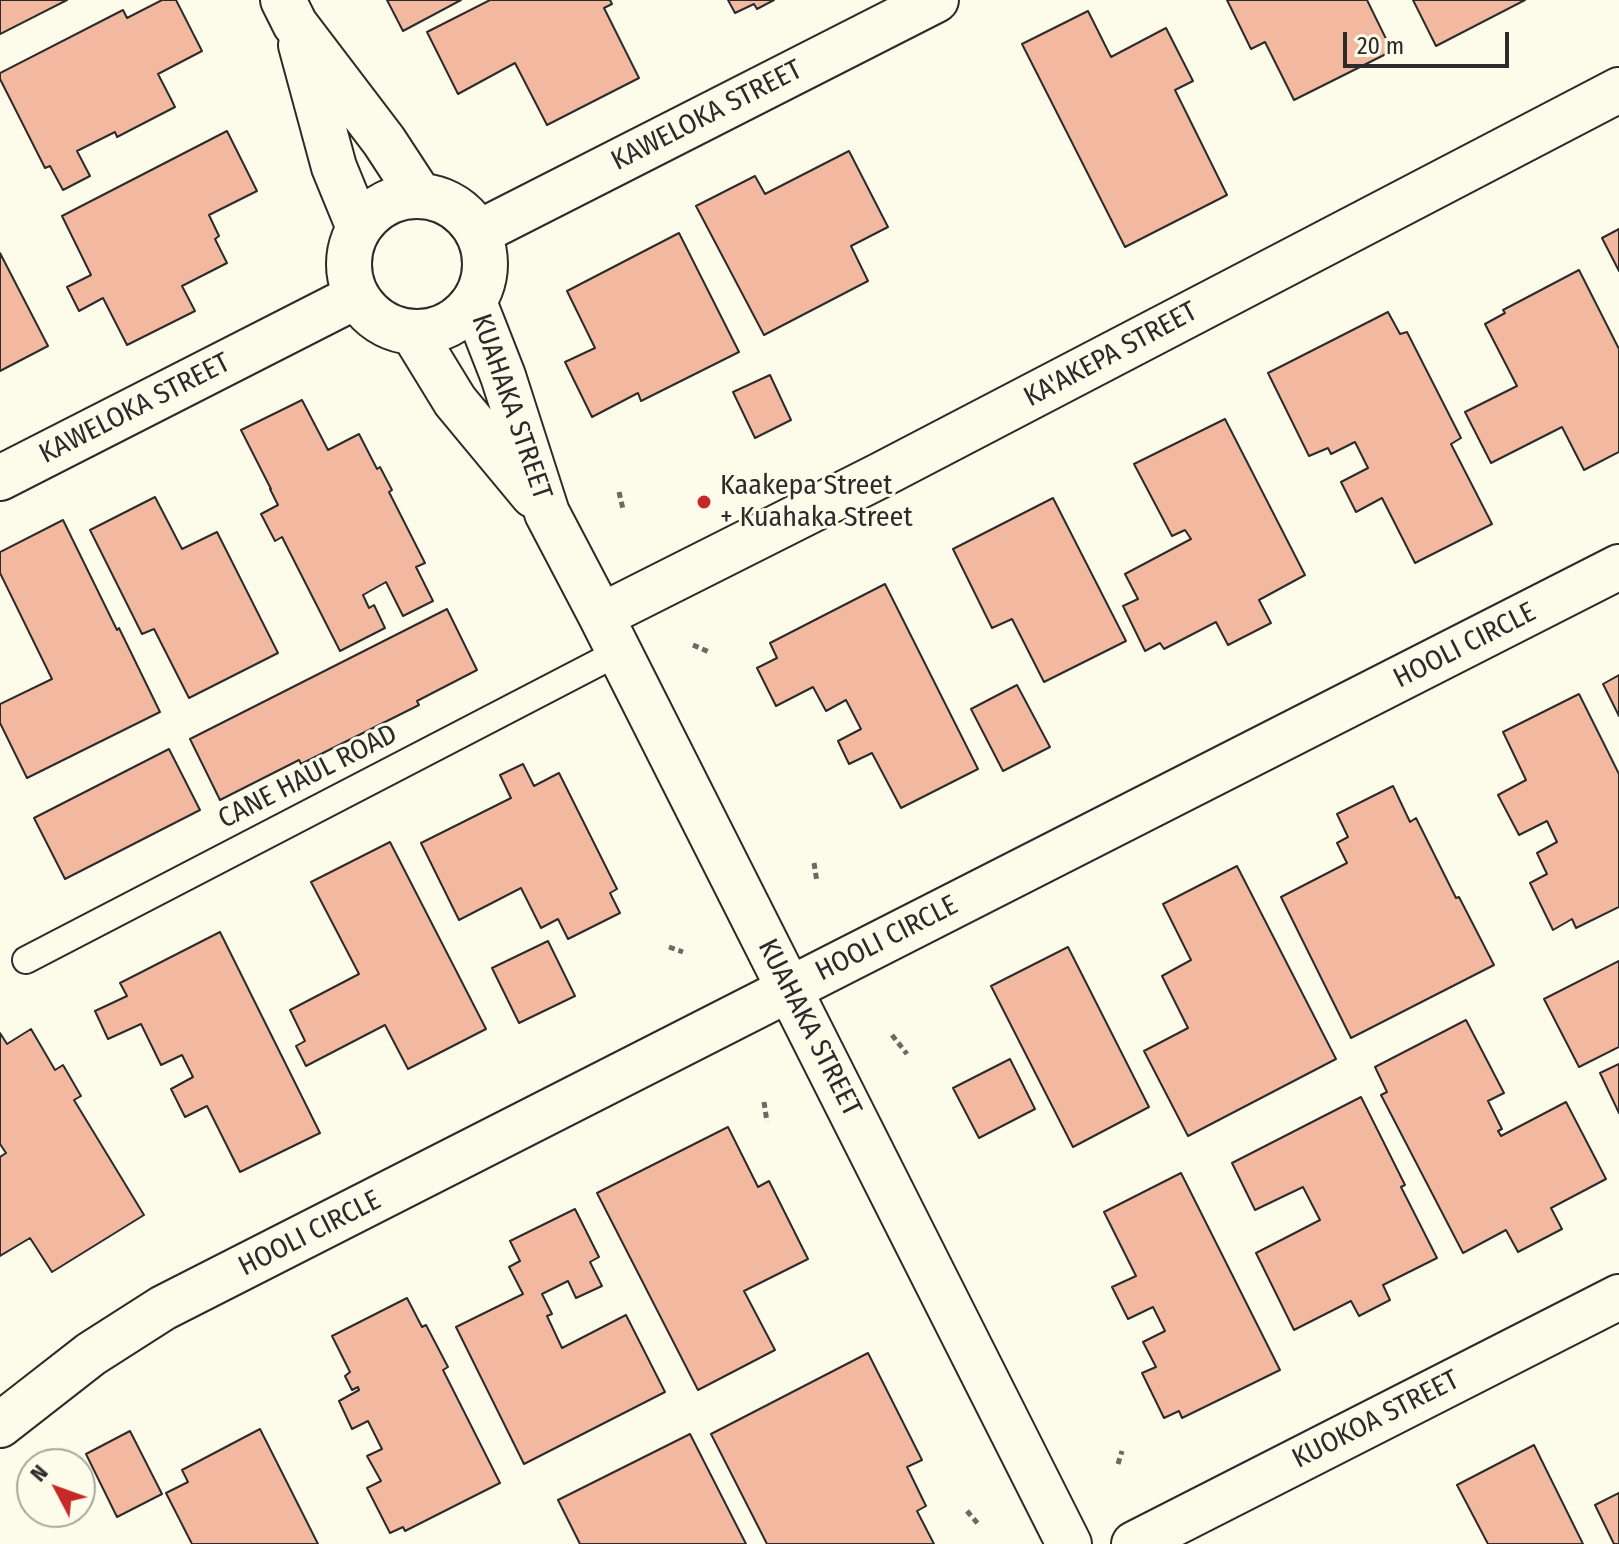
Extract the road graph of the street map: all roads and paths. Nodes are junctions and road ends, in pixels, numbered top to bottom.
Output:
1 (936, 0) edge
2 (289, 12) edge
3 (1619, 90) edge
4 (420, 196) junction
5 (359, 228) junction
6 (478, 233) junction
7 (355, 297) junction
8 (474, 302) junction
9 (414, 334) junction
10 (0, 478) edge
11 (619, 492) dead end
12 (623, 509) dead end
13 (547, 513) junction
14 (1619, 567) edge
15 (610, 634) junction
16 (693, 645) dead end
17 (709, 652) dead end
18 (814, 863) dead end
19 (817, 882) dead end
20 (669, 947) dead end
21 (683, 952) dead end
22 (26, 960) dead end
23 (789, 989) junction
24 (892, 1035) dead end
25 (907, 1054) dead end
26 (764, 1102) dead end
27 (767, 1122) dead end
28 (1619, 1297) edge
29 (0, 1425) edge
30 (1122, 1451) dead end
31 (1118, 1464) dead end
32 (967, 1511) dead end
33 (979, 1525) dead end
34 (1069, 1544) edge
35 (1134, 1544) edge

1 - 6 street, KAWELOKA STREET
2 - 4 street
2 - 5 street
3 - 15 street, KA'AKEPA STREET
4 - 5 street
4 - 6 street
5 - 7 street
6 - 8 street
7 - 9 street
7 - 10 street, KAWELOKA STREET
8 - 9 street
8 - 13 street, KUAHAKA STREET
9 - 13 street, KUAHAKA STREET
11 - 12 path
13 - 15 street, KUAHAKA STREET
14 - 23 street, HOOLI CIRCLE
15 - 22 lane, CANE HAUL ROAD
15 - 23 street, KUAHAKA STREET
16 - 17 path
18 - 19 path
20 - 21 path
23 - 29 street, HOOLI CIRCLE
23 - 34 street, KUAHAKA STREET
24 - 25 path
26 - 27 path
28 - 35 street, KUOKOA STREET
30 - 31 path
32 - 33 path

